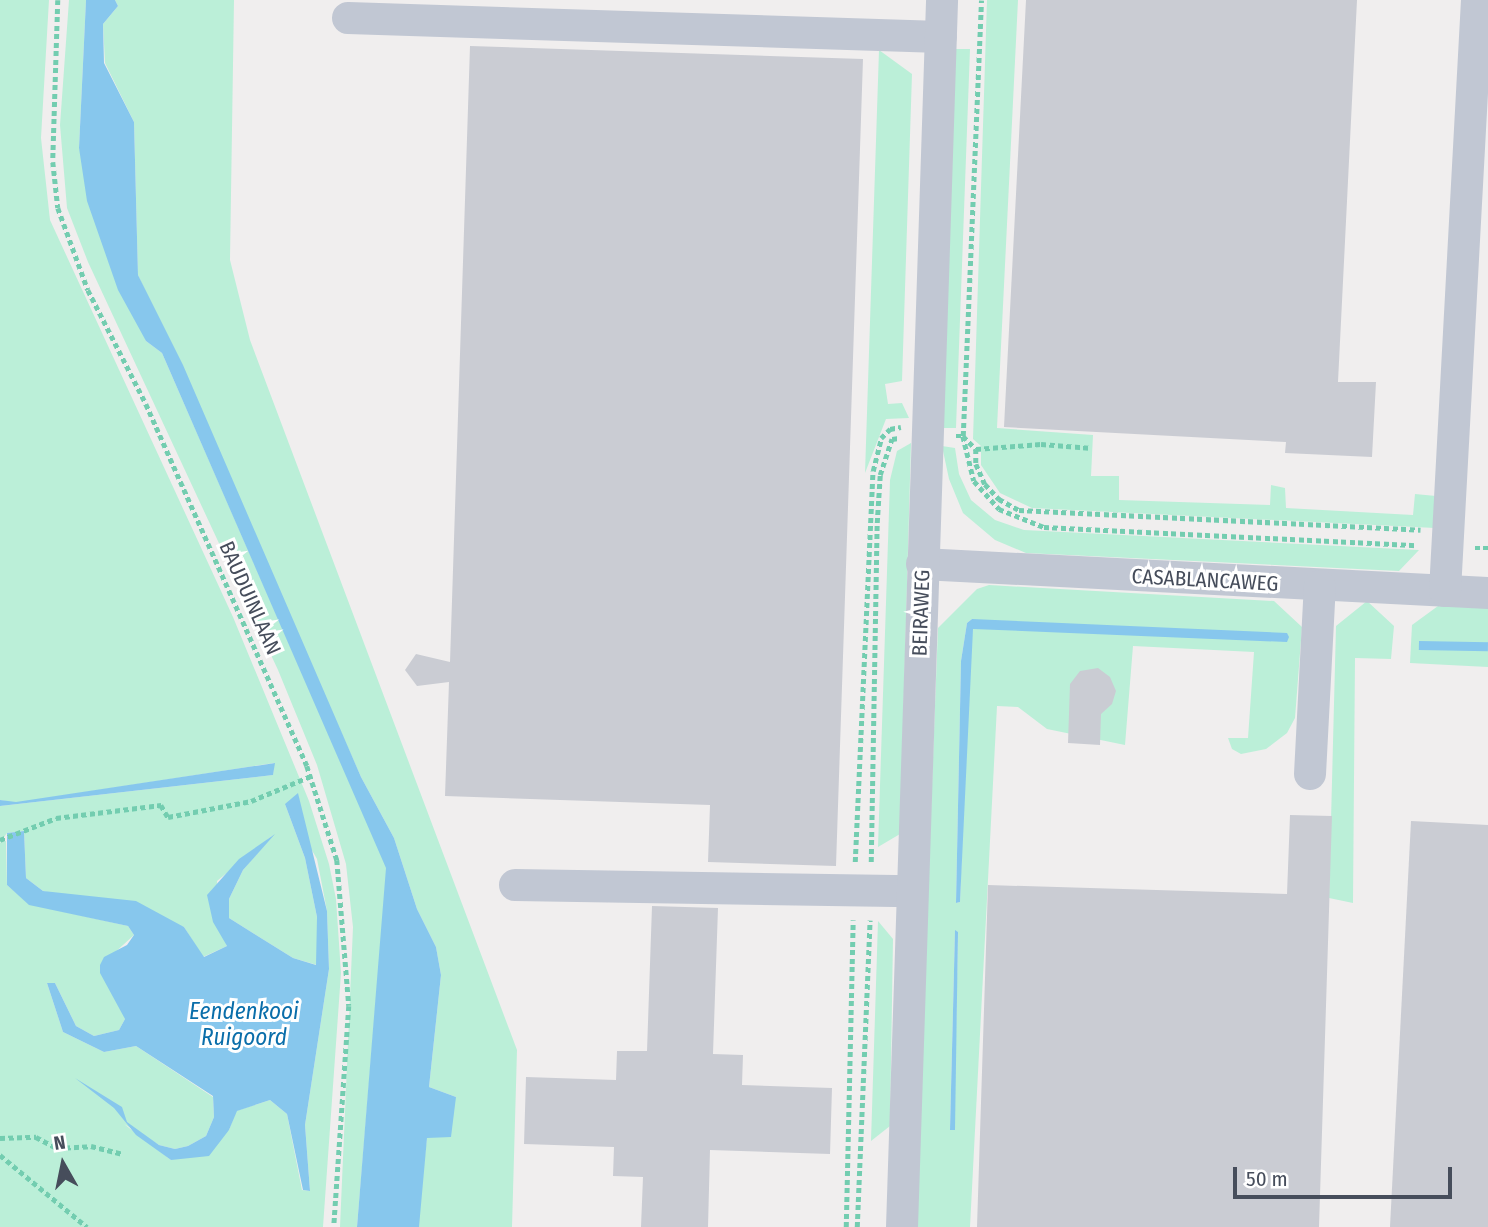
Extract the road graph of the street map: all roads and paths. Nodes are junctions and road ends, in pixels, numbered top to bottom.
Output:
1 (58, 0) edge
2 (942, 0) edge
3 (981, 0) edge
4 (1477, 0) edge
5 (348, 18) dead end
6 (941, 37) junction
7 (928, 436) junction
8 (963, 436) junction
9 (1092, 448) dead end
10 (873, 471) dead end
11 (1448, 539) junction
12 (1488, 548) edge
13 (922, 564) junction
14 (1320, 586) junction
15 (1445, 591) junction
16 (1488, 593) edge
17 (1310, 774) dead end
18 (311, 776) junction
19 (0, 840) edge
20 (515, 884) dead end
21 (862, 890) junction
22 (912, 891) junction
23 (0, 1138) edge
24 (122, 1154) dead end
25 (0, 1156) edge
26 (87, 1227) edge
27 (334, 1227) edge
28 (846, 1227) edge
29 (857, 1227) edge
30 (902, 1227) edge

1 - 18 path, BAUDUINLAAN
2 - 6 street, BEIRAWEG
3 - 8 path
4 - 11 street
5 - 6 street
6 - 7 street, BEIRAWEG
7 - 8 path
7 - 13 street, BEIRAWEG
7 - 21 path
8 - 11 path
9 - 11 path
10 - 21 path
11 - 12 path
11 - 15 street
13 - 14 street, CASABLANCAWEG
13 - 22 street, BEIRAWEG
14 - 15 street, CASABLANCAWEG
14 - 17 street
15 - 16 street, CASABLANCAWEG
18 - 19 path
18 - 27 path, BAUDUINLAAN
20 - 21 street
21 - 22 street
21 - 28 path
21 - 29 path
22 - 30 street, BEIRAWEG
23 - 24 path
25 - 26 path

